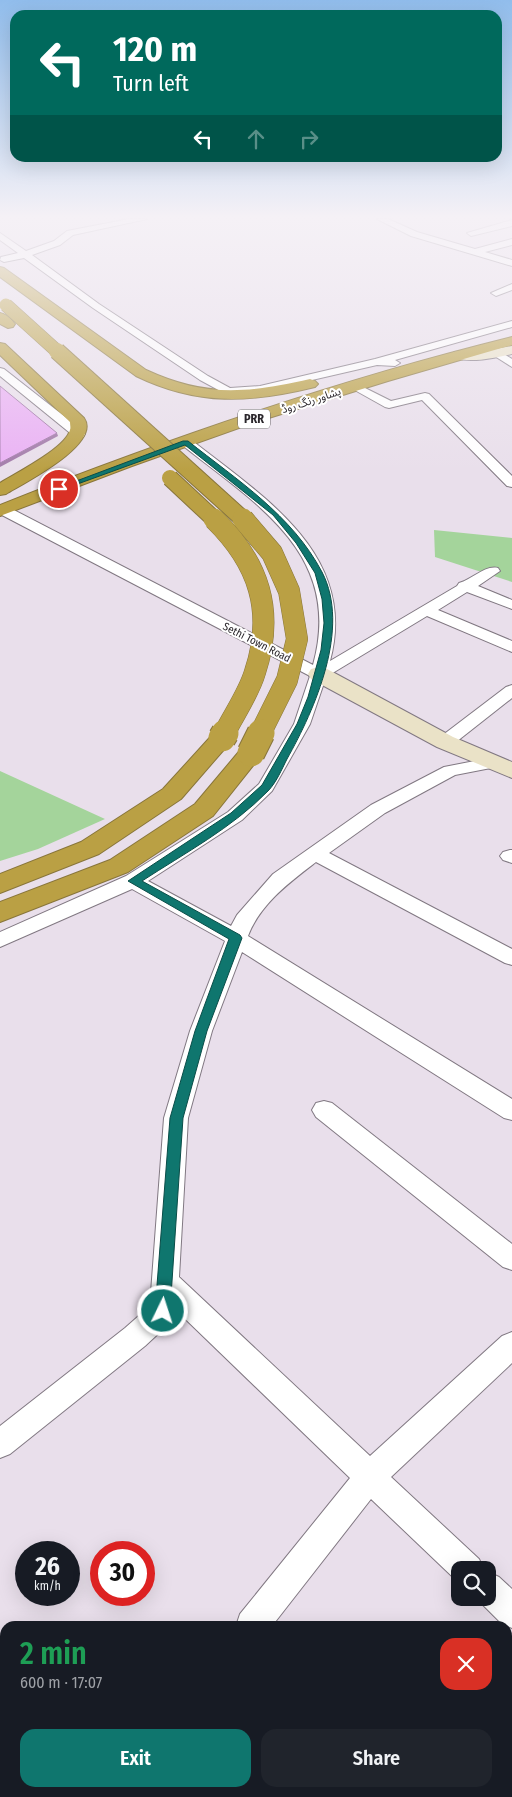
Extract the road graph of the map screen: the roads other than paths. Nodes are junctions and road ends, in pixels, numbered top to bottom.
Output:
1 (51, 303) edge
2 (91, 303) edge
3 (4, 312) edge
4 (512, 324) edge
5 (512, 331) edge
6 (512, 341) edge
7 (0, 346) edge
8 (512, 350) edge
9 (497, 353) junction
10 (458, 355) junction
11 (512, 364) edge
12 (0, 371) edge
13 (366, 374) junction
14 (79, 434) junction
15 (186, 442) junction
16 (512, 482) edge
17 (0, 490) edge
18 (1, 505) edge
19 (493, 571) dead end
20 (465, 587) junction
21 (512, 605) edge
22 (428, 611) junction
23 (512, 647) edge
24 (319, 674) junction
25 (512, 690) edge
26 (445, 742) junction
27 (490, 763) junction
28 (512, 771) edge
29 (316, 854) junction
30 (134, 881) junction
31 (0, 884) edge
32 (0, 913) edge
33 (236, 938) junction
34 (0, 940) edge
35 (512, 958) edge
36 (324, 1110) dead end
37 (512, 1111) edge
38 (512, 1259) edge
39 (165, 1282) junction
40 (512, 1345) edge
41 (0, 1444) edge
42 (370, 1476) junction
43 (459, 1561) edge
44 (496, 1596) edge
45 (512, 1613) edge
46 (256, 1621) edge

1 - 13 highway
2 - 13 street
3 - 31 highway, bridge
3 - 32 highway, bridge
4 - 13 street
5 - 13 highway, پشاور رنگ روڈ / PRR
6 - 10 highway, پشاور رنگ روڈ / PRR
7 - 14 highway
8 - 9 street
9 - 10 street
9 - 11 street
10 - 13 highway, پشاور رنگ روڈ / PRR
12 - 14 street
13 - 15 highway, پشاور رنگ روڈ / PRR
13 - 16 street
13 - 18 highway, پشاور رنگ روڈ / PRR
14 - 17 highway
15 - 18 highway, پشاور رنگ روڈ / PRR
15 - 24 street
18 - 24 street, Sethi Town Road
19 - 20 street
20 - 21 street
20 - 22 street
22 - 23 street
22 - 24 street
24 - 26 street, Sethi Town Road
24 - 30 street
25 - 26 street
26 - 27 street, Sethi Town Road
27 - 28 street, Sethi Town Road
27 - 29 street
29 - 33 street
29 - 35 street
30 - 33 street
30 - 34 street
33 - 37 street
33 - 39 street
36 - 38 street
39 - 41 street
39 - 42 street
40 - 42 street
42 - 43 street
42 - 46 street
44 - 45 street

